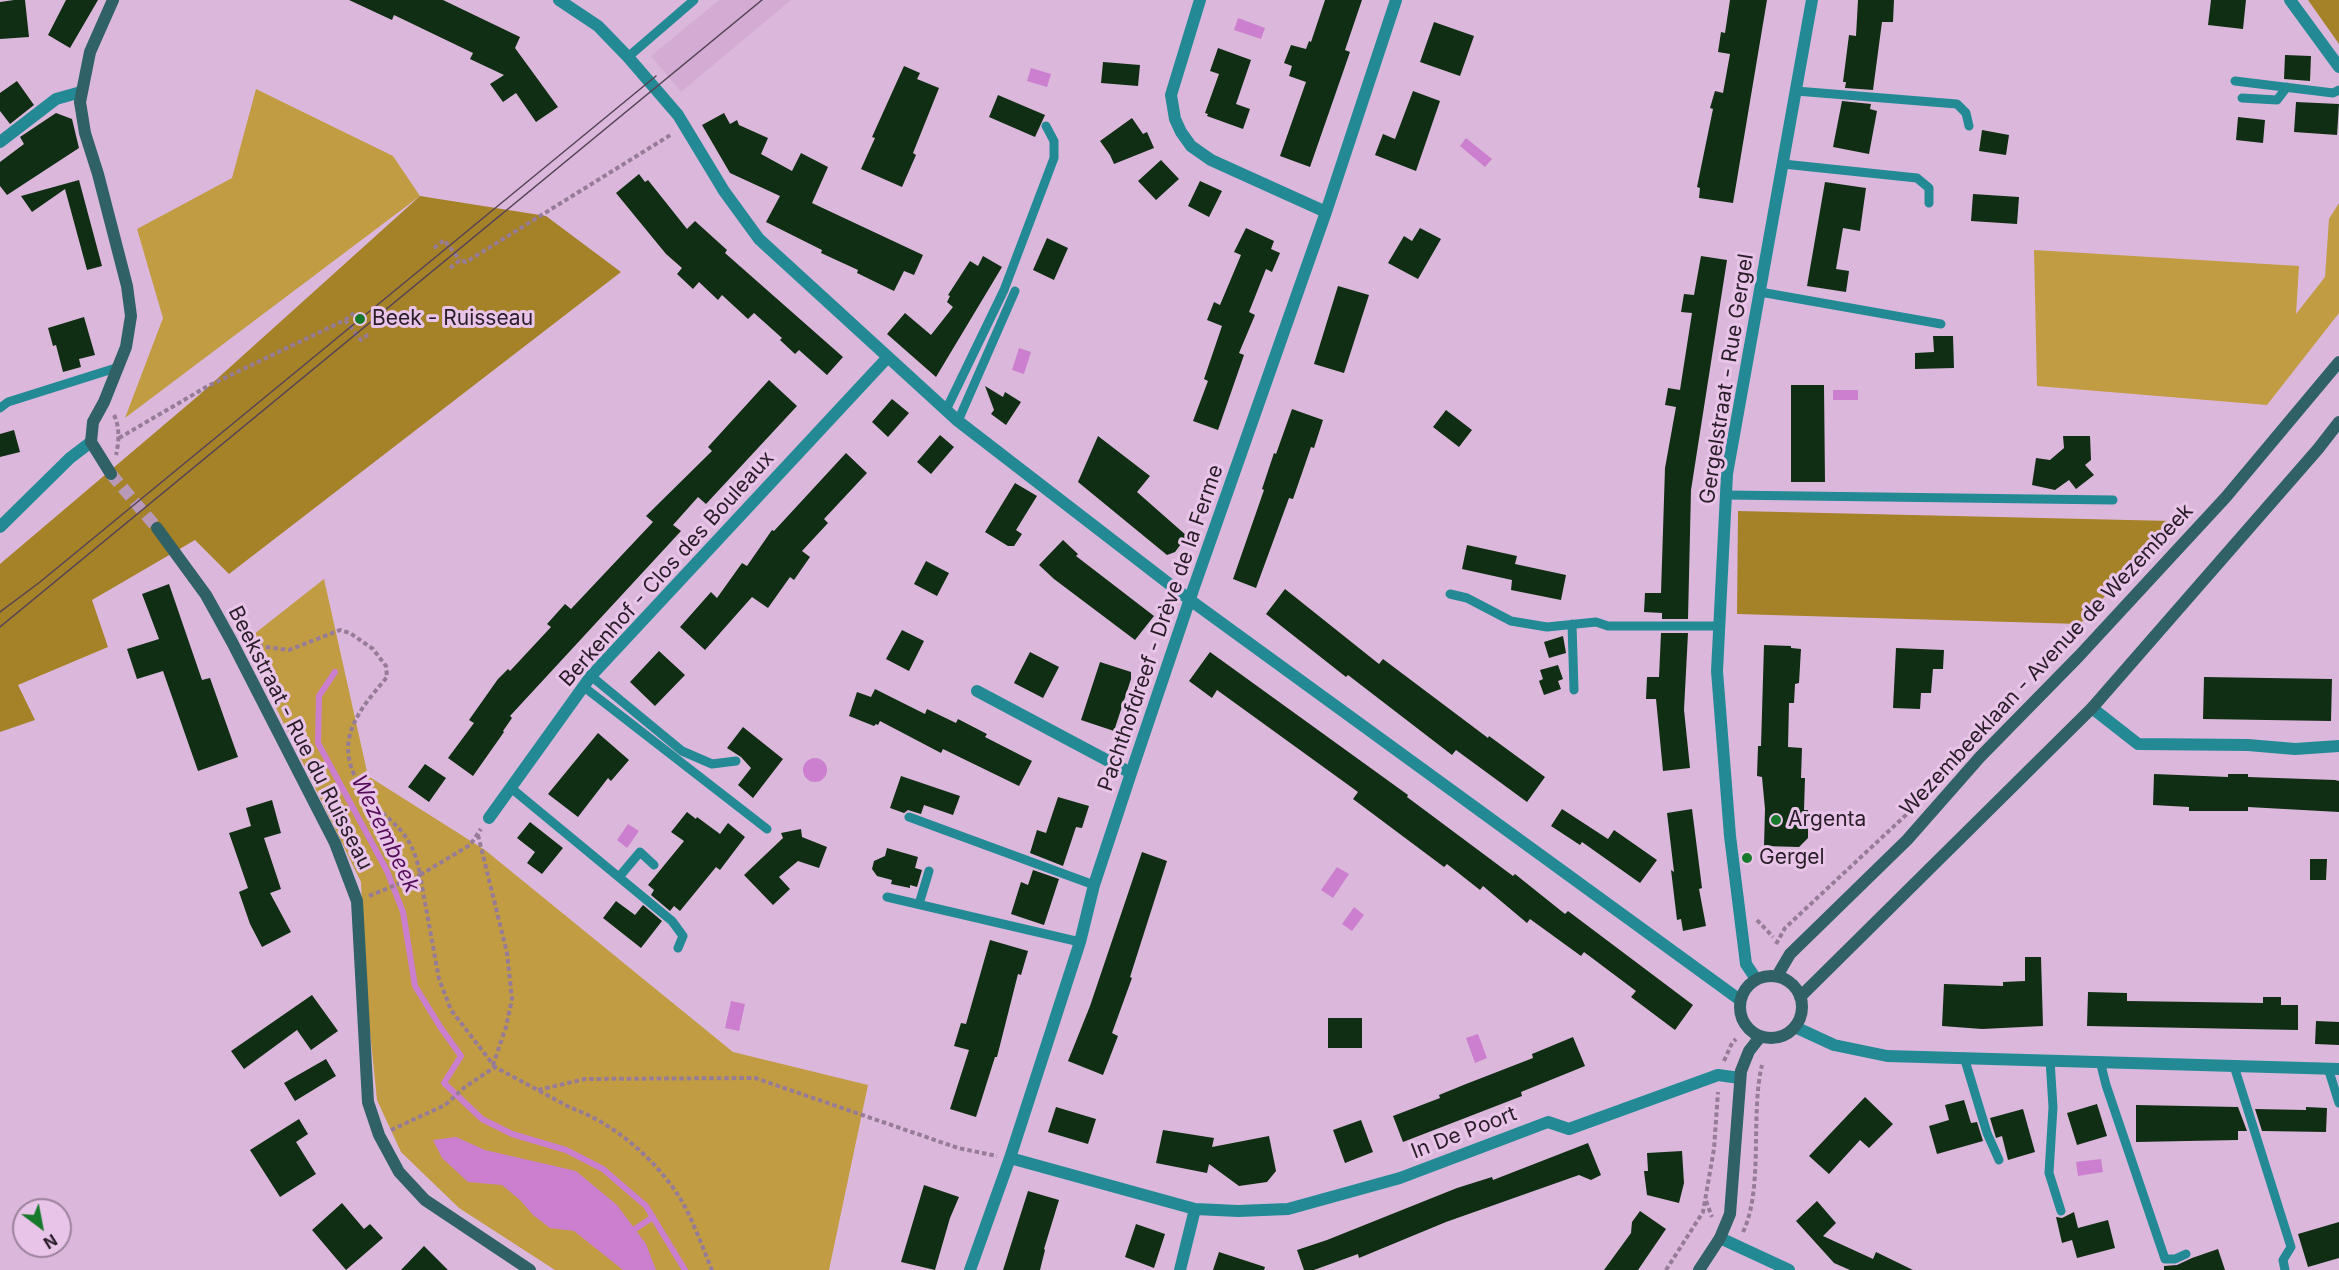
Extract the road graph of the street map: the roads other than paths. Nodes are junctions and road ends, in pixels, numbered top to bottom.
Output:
1 (113, 0) edge
2 (559, 0) edge
3 (694, 0) edge
4 (1200, 0) edge
5 (1396, 0) edge
6 (1812, 0) edge
7 (2290, 0) edge
8 (628, 57) junction
9 (2339, 67) edge
10 (2235, 81) dead end
11 (2287, 87) junction
12 (2339, 90) edge
13 (1796, 91) junction
14 (81, 92) junction
15 (2242, 98) dead end
16 (1046, 126) dead end
17 (1969, 126) dead end
18 (0, 142) edge
19 (1783, 164) junction
20 (1929, 204) dead end
21 (1326, 212) junction
22 (1016, 291) dead end
23 (1760, 292) junction
24 (1941, 324) dead end
25 (888, 357) junction
26 (2339, 362) edge
27 (119, 367) junction
28 (0, 408) edge
29 (946, 410) junction
30 (958, 421) junction
31 (2339, 422) edge
32 (91, 442) junction
33 (110, 471) tunnel mouth
34 (1726, 495) junction
35 (2113, 500) dead end
36 (0, 527) edge
37 (157, 528) tunnel mouth
38 (1450, 594) dead end
39 (1190, 600) junction
40 (1572, 624) junction
41 (1719, 626) junction
42 (587, 681) junction
43 (1574, 690) dead end
44 (977, 691) dead end
45 (2092, 708) junction
46 (2339, 746) edge
47 (736, 761) dead end
48 (1131, 773) junction
49 (512, 788) junction
50 (909, 817) dead end
51 (489, 818) road end
52 (767, 829) dead end
53 (654, 865) dead end
54 (929, 871) dead end
55 (620, 877) junction
56 (1094, 885) junction
57 (887, 897) dead end
58 (919, 904) junction
59 (1080, 942) junction
60 (678, 948) dead end
61 (1777, 976) junction
62 (1756, 979) junction
63 (1800, 997) junction
64 (1740, 1000) junction
65 (1795, 1027) junction
66 (1760, 1037) junction
67 (1964, 1058) junction
68 (2050, 1060) junction
69 (2100, 1061) junction
70 (2234, 1066) junction
71 (2333, 1069) edge
72 (1740, 1078) junction
73 (2339, 1103) edge
74 (1010, 1158) junction
75 (1999, 1160) dead end
76 (1195, 1209) junction
77 (2061, 1211) dead end
78 (1720, 1238) junction
79 (2186, 1254) dead end
80 (530, 1270) edge
81 (970, 1270) edge
82 (1180, 1270) edge
83 (1700, 1270) edge
84 (1789, 1270) edge
85 (2285, 1270) edge

1 - 14 main road
2 - 8 street
3 - 8 lane
4 - 21 street
5 - 21 street, Pachthofdreef - Drève de la Ferme
6 - 13 street, Gergelstraat - Rue Gergel
7 - 9 street
8 - 25 street
10 - 11 lane
11 - 12 lane
11 - 15 lane
13 - 17 lane
13 - 19 street, Gergelstraat - Rue Gergel
14 - 18 street
14 - 27 main road
16 - 29 lane
19 - 20 lane
19 - 23 street, Gergelstraat - Rue Gergel
21 - 39 street, Pachthofdreef - Drève de la Ferme
22 - 30 lane
23 - 24 lane
23 - 34 street, Gergelstraat - Rue Gergel
25 - 29 street
25 - 42 street, Berkenhof - Clos des Bouleaux
26 - 61 main road, Wezembeeklaan - Avenue de Wezembeek
27 - 28 lane
27 - 32 main road
29 - 30 street
30 - 39 street
31 - 45 main road
32 - 33 main road
32 - 36 street
34 - 35 lane
34 - 41 street, Gergelstraat - Rue Gergel
37 - 80 main road, Beekstraat - Rue du Ruisseau
38 - 40 lane
39 - 48 street, Pachthofdreef - Drève de la Ferme
39 - 64 street
40 - 41 lane
40 - 43 lane
41 - 62 street, Gergelstraat - Rue Gergel
42 - 47 lane
42 - 49 street, Berkenhof - Clos des Bouleaux
42 - 52 lane
44 - 48 street
45 - 46 street
45 - 63 main road
48 - 56 street, Pachthofdreef - Drève de la Ferme
49 - 51 street, Berkenhof - Clos des Bouleaux
49 - 55 lane
50 - 56 lane
53 - 55 lane
54 - 58 lane
55 - 60 lane
56 - 59 street, Pachthofdreef - Drève de la Ferme
57 - 58 lane
58 - 59 lane
59 - 74 street, Pachthofdreef - Drève de la Ferme
61 - 62 main road
61 - 63 main road
62 - 64 main road
63 - 65 main road
64 - 66 main road
65 - 66 main road
65 - 67 street
66 - 72 main road
67 - 68 street
67 - 75 lane
68 - 69 street
68 - 77 lane
69 - 70 street
69 - 79 lane
70 - 71 street
70 - 85 lane
71 - 73 lane
72 - 76 street, In De Poort
72 - 78 main road
74 - 76 street, In De Poort
74 - 81 street, Pachthofdreef - Drève de la Ferme
76 - 82 street
78 - 83 main road
78 - 84 street

